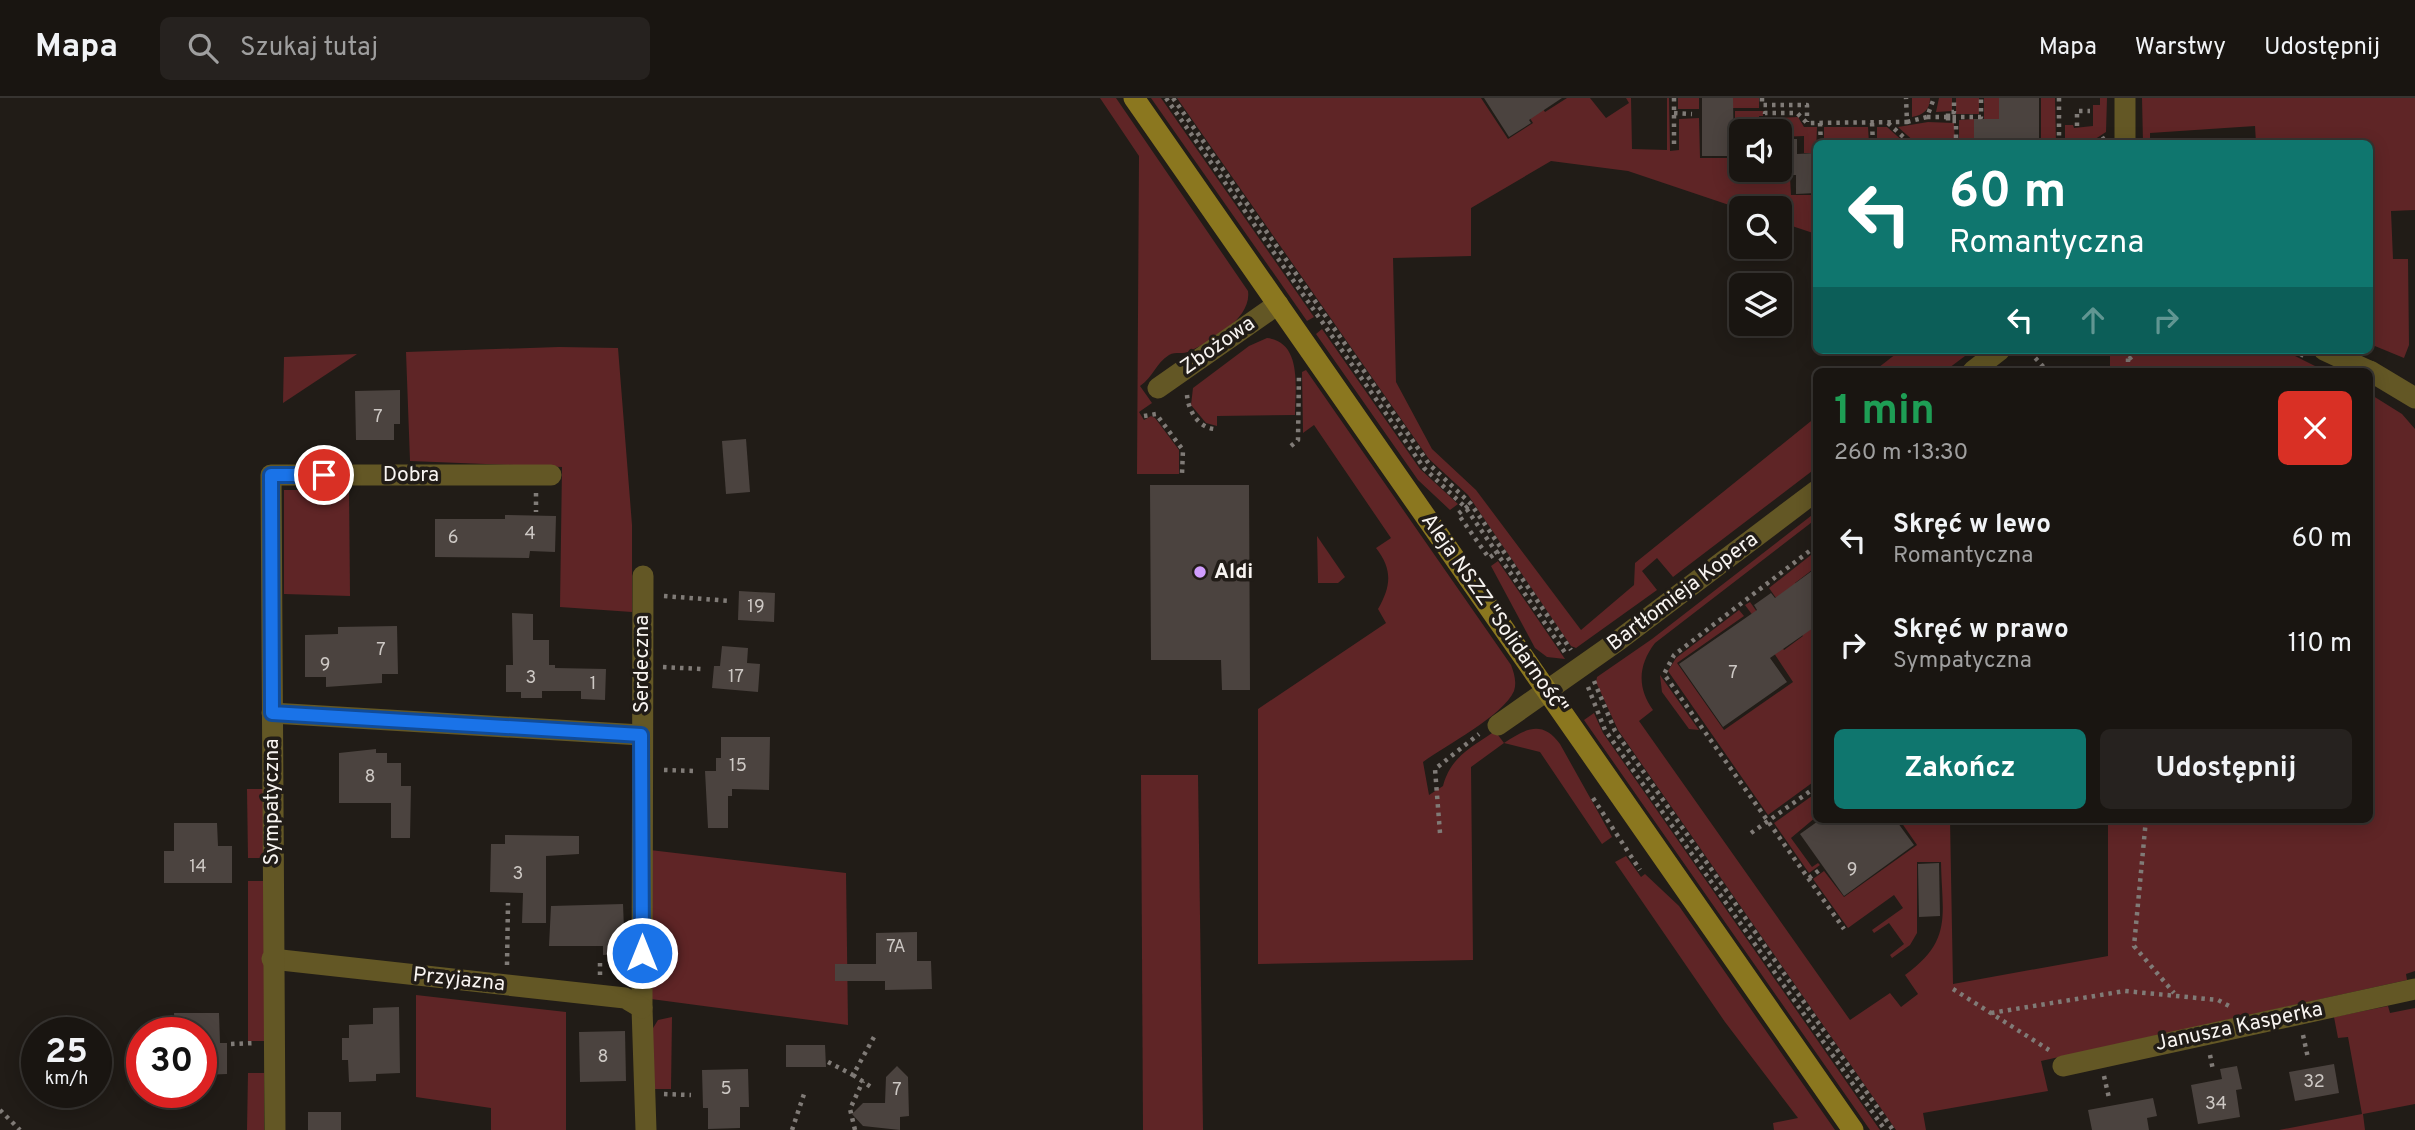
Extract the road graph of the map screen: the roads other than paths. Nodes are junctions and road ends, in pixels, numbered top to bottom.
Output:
1 (1134, 98) edge
2 (2125, 98) edge
3 (2125, 140) edge
4 (1278, 304) junction
5 (1995, 354) edge
6 (2333, 354) edge
7 (1977, 368) edge
8 (2363, 368) edge
9 (2373, 373) edge
10 (1158, 388) dead end
11 (2415, 398) edge
12 (271, 475) joint
13 (551, 475) dead end
14 (1813, 493) edge
15 (643, 585) road end
16 (1547, 691) junction
17 (272, 713) junction
18 (1498, 725) road end
19 (641, 735) junction
20 (272, 959) junction
21 (2415, 989) edge
22 (642, 1008) junction
23 (2067, 1065) road end
24 (275, 1130) edge
25 (646, 1130) edge
26 (1853, 1130) edge

1 - 4 street, Aleja NSZZ "Solidarność"
2 - 3 street
4 - 10 street, Zbożowa
4 - 16 street, Aleja NSZZ "Solidarność"
5 - 7 street
6 - 8 street
9 - 11 street
12 - 13 street, Dobra
12 - 17 street, Sympatyczna
14 - 16 street, Bartłomieja Kopera
15 - 19 street, Serdeczna
16 - 18 street, Bartłomieja Kopera
16 - 26 street, Aleja NSZZ "Solidarność"
17 - 19 street
17 - 20 street, Sympatyczna
19 - 22 street, Serdeczna
20 - 22 street, Przyjazna
20 - 24 street, Sympatyczna
21 - 23 street, Janusza Kasperka
22 - 25 street, Serdeczna

